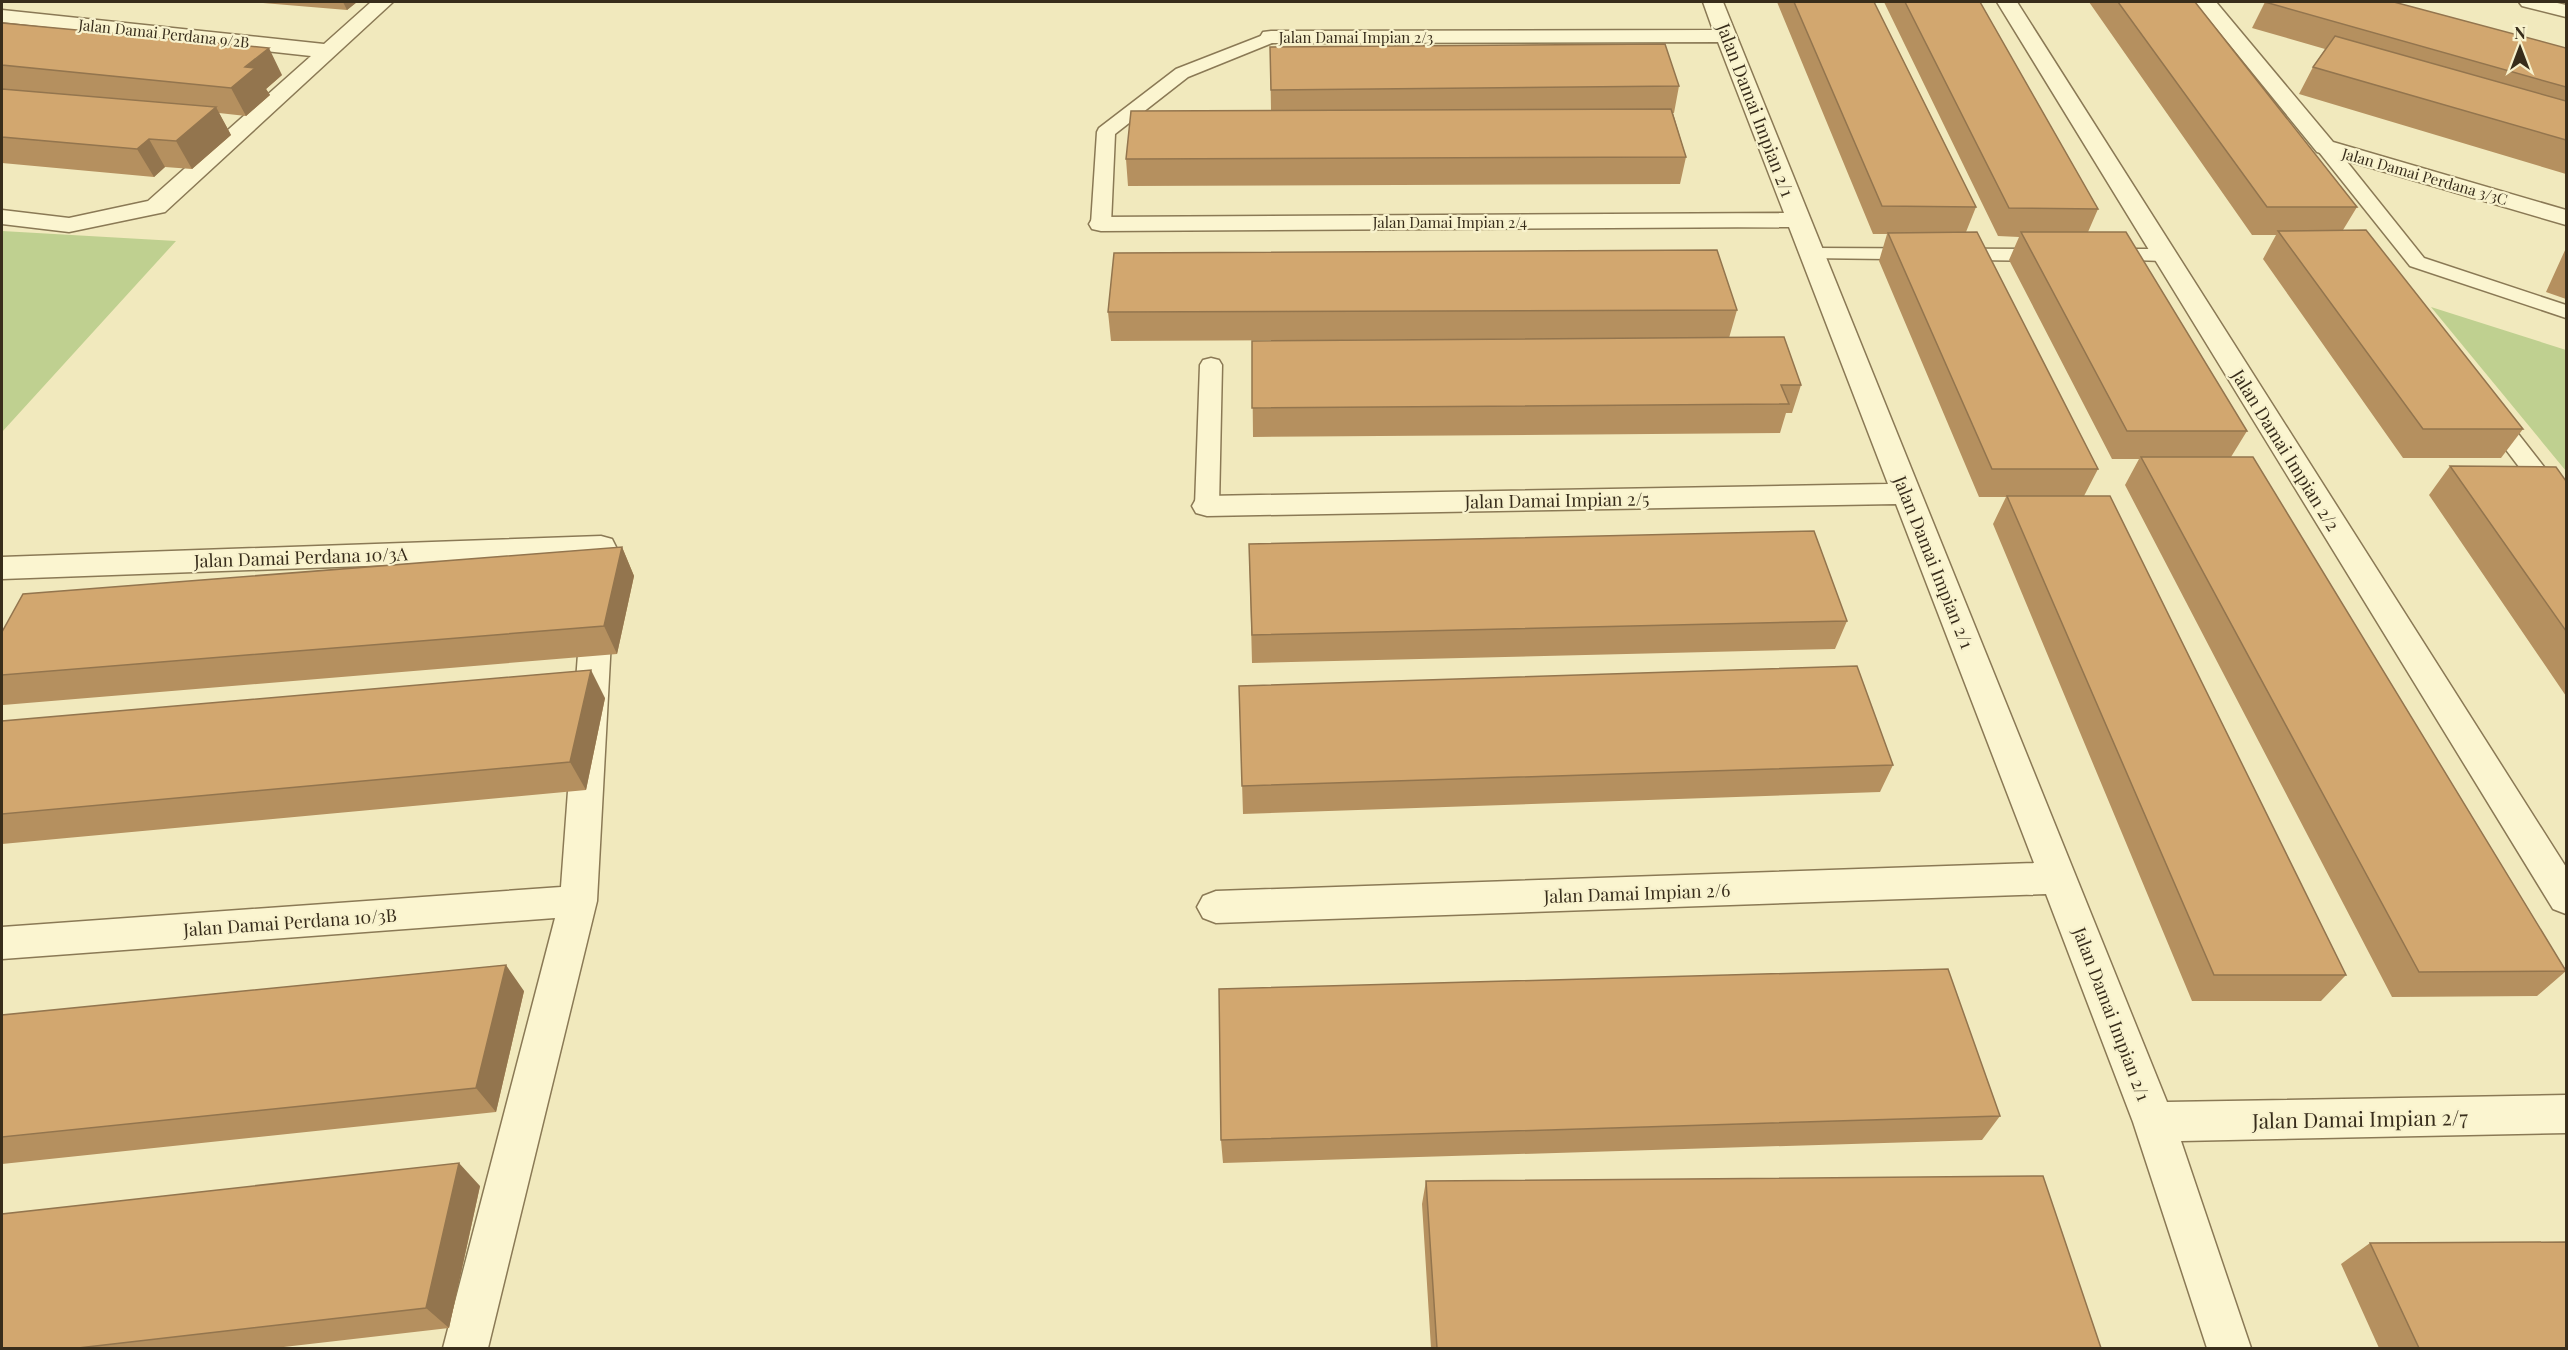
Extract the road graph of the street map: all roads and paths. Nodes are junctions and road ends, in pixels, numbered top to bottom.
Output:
1 (383, 2) edge
2 (1713, 2) edge
3 (2007, 2) edge
4 (2205, 2) edge
5 (2529, 2) edge
6 (2566, 11) edge
7 (2, 16) edge
8 (1726, 36) junction
9 (1271, 37) joint
10 (327, 51) junction
11 (2325, 147) junction
12 (2, 216) edge
13 (2566, 218) edge
14 (1799, 220) junction
15 (1101, 224) joint
16 (1813, 254) junction
17 (2164, 255) junction
18 (2566, 312) edge
19 (1211, 365) dead end
20 (2480, 400) edge
21 (1907, 494) junction
22 (1208, 506) joint
23 (2566, 511) edge
24 (2, 568) edge
25 (2059, 878) junction
26 (2566, 898) edge
27 (578, 902) junction
28 (1216, 907) dead end
29 (2, 943) edge
30 (2566, 1114) edge
31 (2154, 1122) junction
32 (465, 1348) edge
33 (2229, 1348) edge

1 - 10 street
2 - 8 street, Jalan Damai Impian 2/1
3 - 17 street, Jalan Damai Impian 2/2
4 - 11 street, Jalan Damai Perdana 3/3C
5 - 6 street
7 - 10 street, Jalan Damai Perdana 9/2B
8 - 9 street, Jalan Damai Impian 2/3
8 - 14 street, Jalan Damai Impian 2/1
9 - 15 lane, Jalan Damai Impian 2/3
10 - 12 street
11 - 13 street, Jalan Damai Perdana 3/3C
11 - 18 lane
14 - 15 street, Jalan Damai Impian 2/4
14 - 16 street, Jalan Damai Impian 2/1
16 - 17 lane
16 - 21 street, Jalan Damai Impian 2/1
17 - 26 street, Jalan Damai Impian 2/2
19 - 22 lane
20 - 23 lane
21 - 22 street, Jalan Damai Impian 2/5
21 - 25 street, Jalan Damai Impian 2/1
24 - 27 street, Jalan Damai Perdana 10/3A
25 - 28 street, Jalan Damai Impian 2/6
25 - 31 street, Jalan Damai Impian 2/1
27 - 29 street, Jalan Damai Perdana 10/3B
27 - 32 street
30 - 31 street, Jalan Damai Impian 2/7
31 - 33 street, Jalan Damai Impian 2/1

